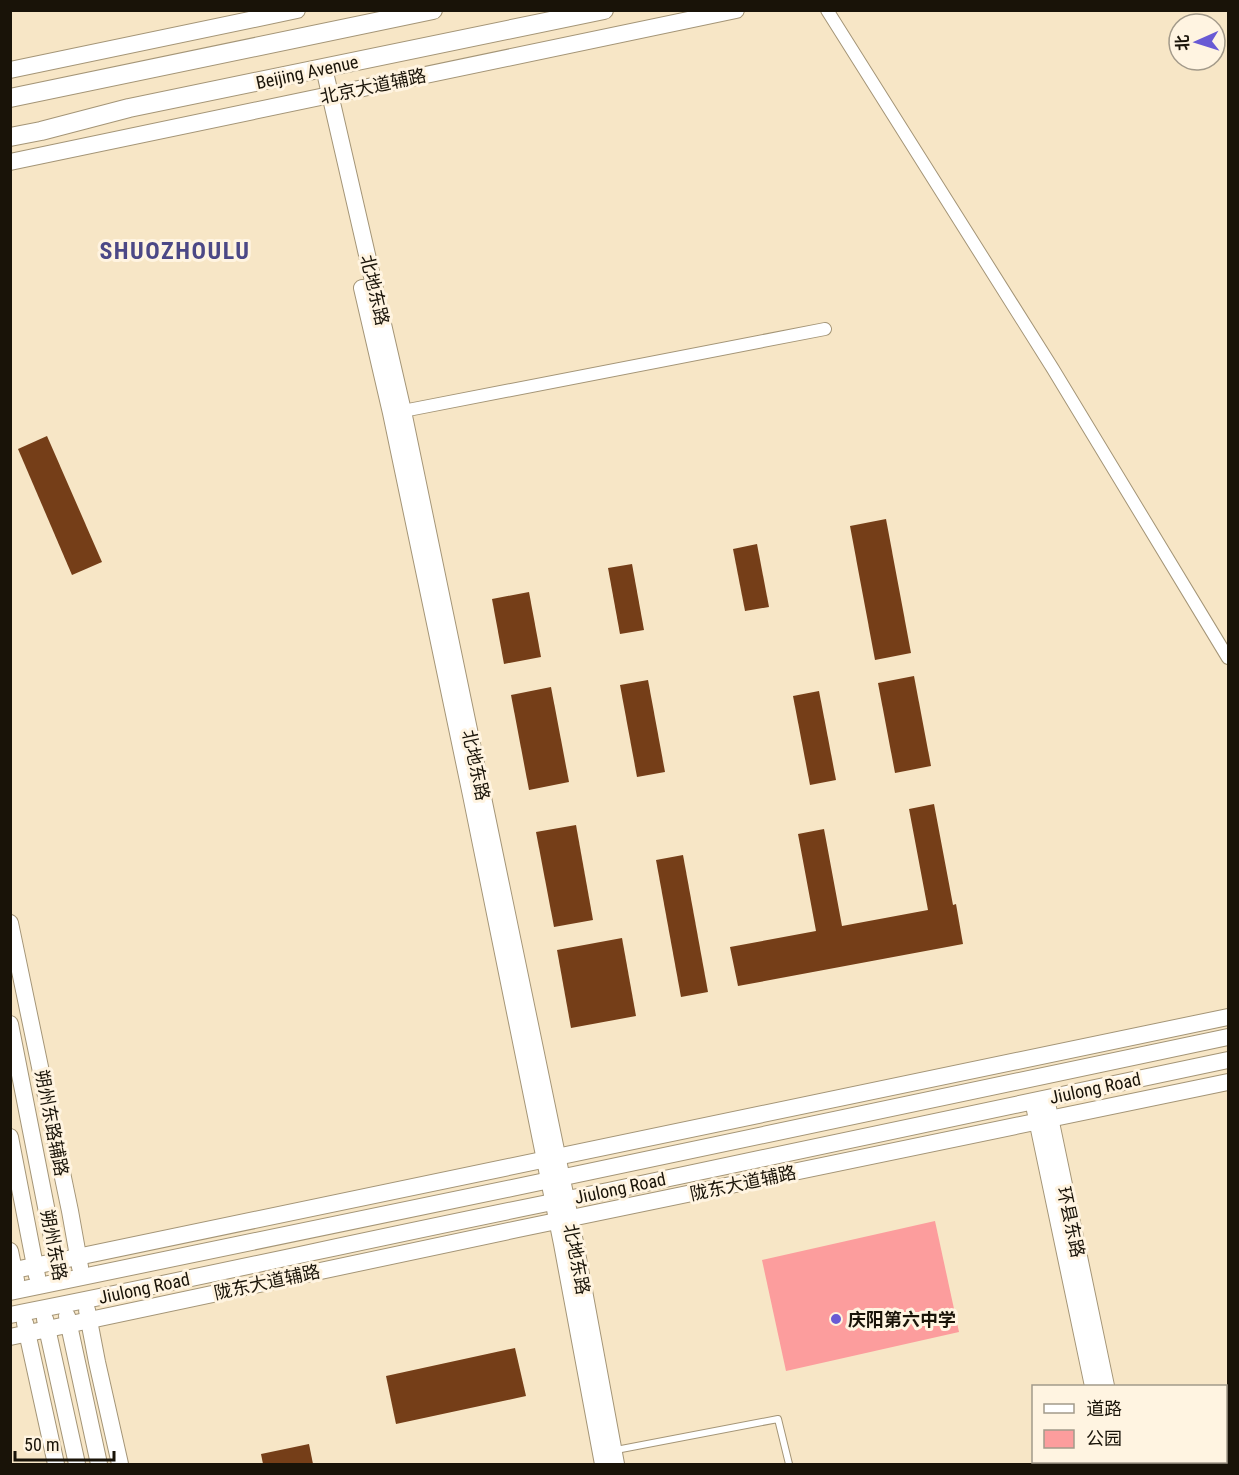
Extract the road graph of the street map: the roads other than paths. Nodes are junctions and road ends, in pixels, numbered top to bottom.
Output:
1 (297, 10) edge
2 (433, 10) edge
3 (603, 10) edge
4 (736, 10) edge
5 (827, 10) edge
6 (563, 15) edge
7 (10, 70) edge
8 (318, 70) junction
9 (325, 96) junction
10 (10, 98) edge
11 (10, 137) edge
12 (10, 162) edge
13 (825, 329) dead end
14 (403, 411) junction
15 (1226, 650) edge
16 (10, 923) edge
17 (1228, 1017) edge
18 (10, 1024) edge
19 (1228, 1037) edge
20 (1031, 1058) junction
21 (1228, 1060) edge
22 (1036, 1078) junction
23 (1228, 1082) edge
24 (1040, 1099) junction
25 (1044, 1120) junction
26 (10, 1137) edge
27 (551, 1158) junction
28 (555, 1179) junction
29 (559, 1201) junction
30 (564, 1220) junction
31 (10, 1251) edge
32 (78, 1257) junction
33 (57, 1262) junction
34 (36, 1266) junction
35 (12, 1271) edge
36 (82, 1278) junction
37 (61, 1282) junction
38 (39, 1286) junction
39 (15, 1291) edge
40 (86, 1300) junction
41 (65, 1304) junction
42 (44, 1309) junction
43 (17, 1314) edge
44 (89, 1320) junction
45 (69, 1325) junction
46 (47, 1329) junction
47 (27, 1334) junction
48 (10, 1337) edge
49 (1093, 1385) edge
50 (1106, 1385) edge
51 (610, 1460) edge
52 (56, 1464) edge
53 (76, 1464) edge
54 (99, 1464) edge
55 (120, 1464) edge
56 (789, 1464) edge

1 - 7 street
2 - 10 main road, Beijing Avenue
3 - 6 main road, Beijing Avenue
4 - 9 street, 北京大道辅路
5 - 15 street
6 - 8 main road, Beijing Avenue
8 - 9 street, 北地东路
8 - 11 main road, Beijing Avenue
9 - 12 street, 北京大道辅路
9 - 14 street, 北地东路
9 - 27 street, 北地东路
13 - 14 street
14 - 27 street, 北地东路
16 - 32 street, 朔州东路辅路
17 - 20 street
18 - 33 street, 朔州东路
19 - 22 street, Jiulong Road
20 - 22 street, 环县东路
20 - 27 street
21 - 24 street, Jiulong Road
22 - 24 street, 环县东路
22 - 28 street, Jiulong Road
23 - 25 street, 陇东大道辅路
24 - 25 street, 环县东路
24 - 29 street, Jiulong Road
25 - 30 street, 陇东大道辅路
25 - 49 street, 环县东路
25 - 50 street, 环县东路
26 - 34 street, 朔州东路
27 - 28 street, 北地东路
27 - 32 street
28 - 29 street, 北地东路
28 - 36 street, Jiulong Road
29 - 30 street, 北地东路
29 - 40 street, Jiulong Road
30 - 44 street, 陇东大道辅路
30 - 51 street, 北地东路
31 - 35 street
32 - 33 street
32 - 36 street, 朔州东路辅路
33 - 34 street
33 - 37 street, 朔州东路
34 - 35 street
34 - 38 street, 朔州东路
35 - 39 street
36 - 37 street, Jiulong Road
36 - 40 street, 朔州东路辅路
37 - 38 street, Jiulong Road
37 - 41 street, 朔州东路
38 - 39 street, Jiulong Road
38 - 42 street, 朔州东路
39 - 43 street
40 - 41 street, Jiulong Road
40 - 44 street, 朔州东路辅路
41 - 42 street, Jiulong Road
41 - 45 street, 朔州东路
42 - 43 street, Jiulong Road
42 - 46 street, 朔州东路
43 - 47 street
44 - 45 street, 陇东大道辅路
44 - 55 street, 朔州东路辅路
45 - 46 street, 陇东大道辅路
45 - 54 street, 朔州东路
46 - 47 street, 陇东大道辅路
46 - 53 street, 朔州东路
47 - 48 street, 陇东大道辅路
47 - 52 street
51 - 56 lane

